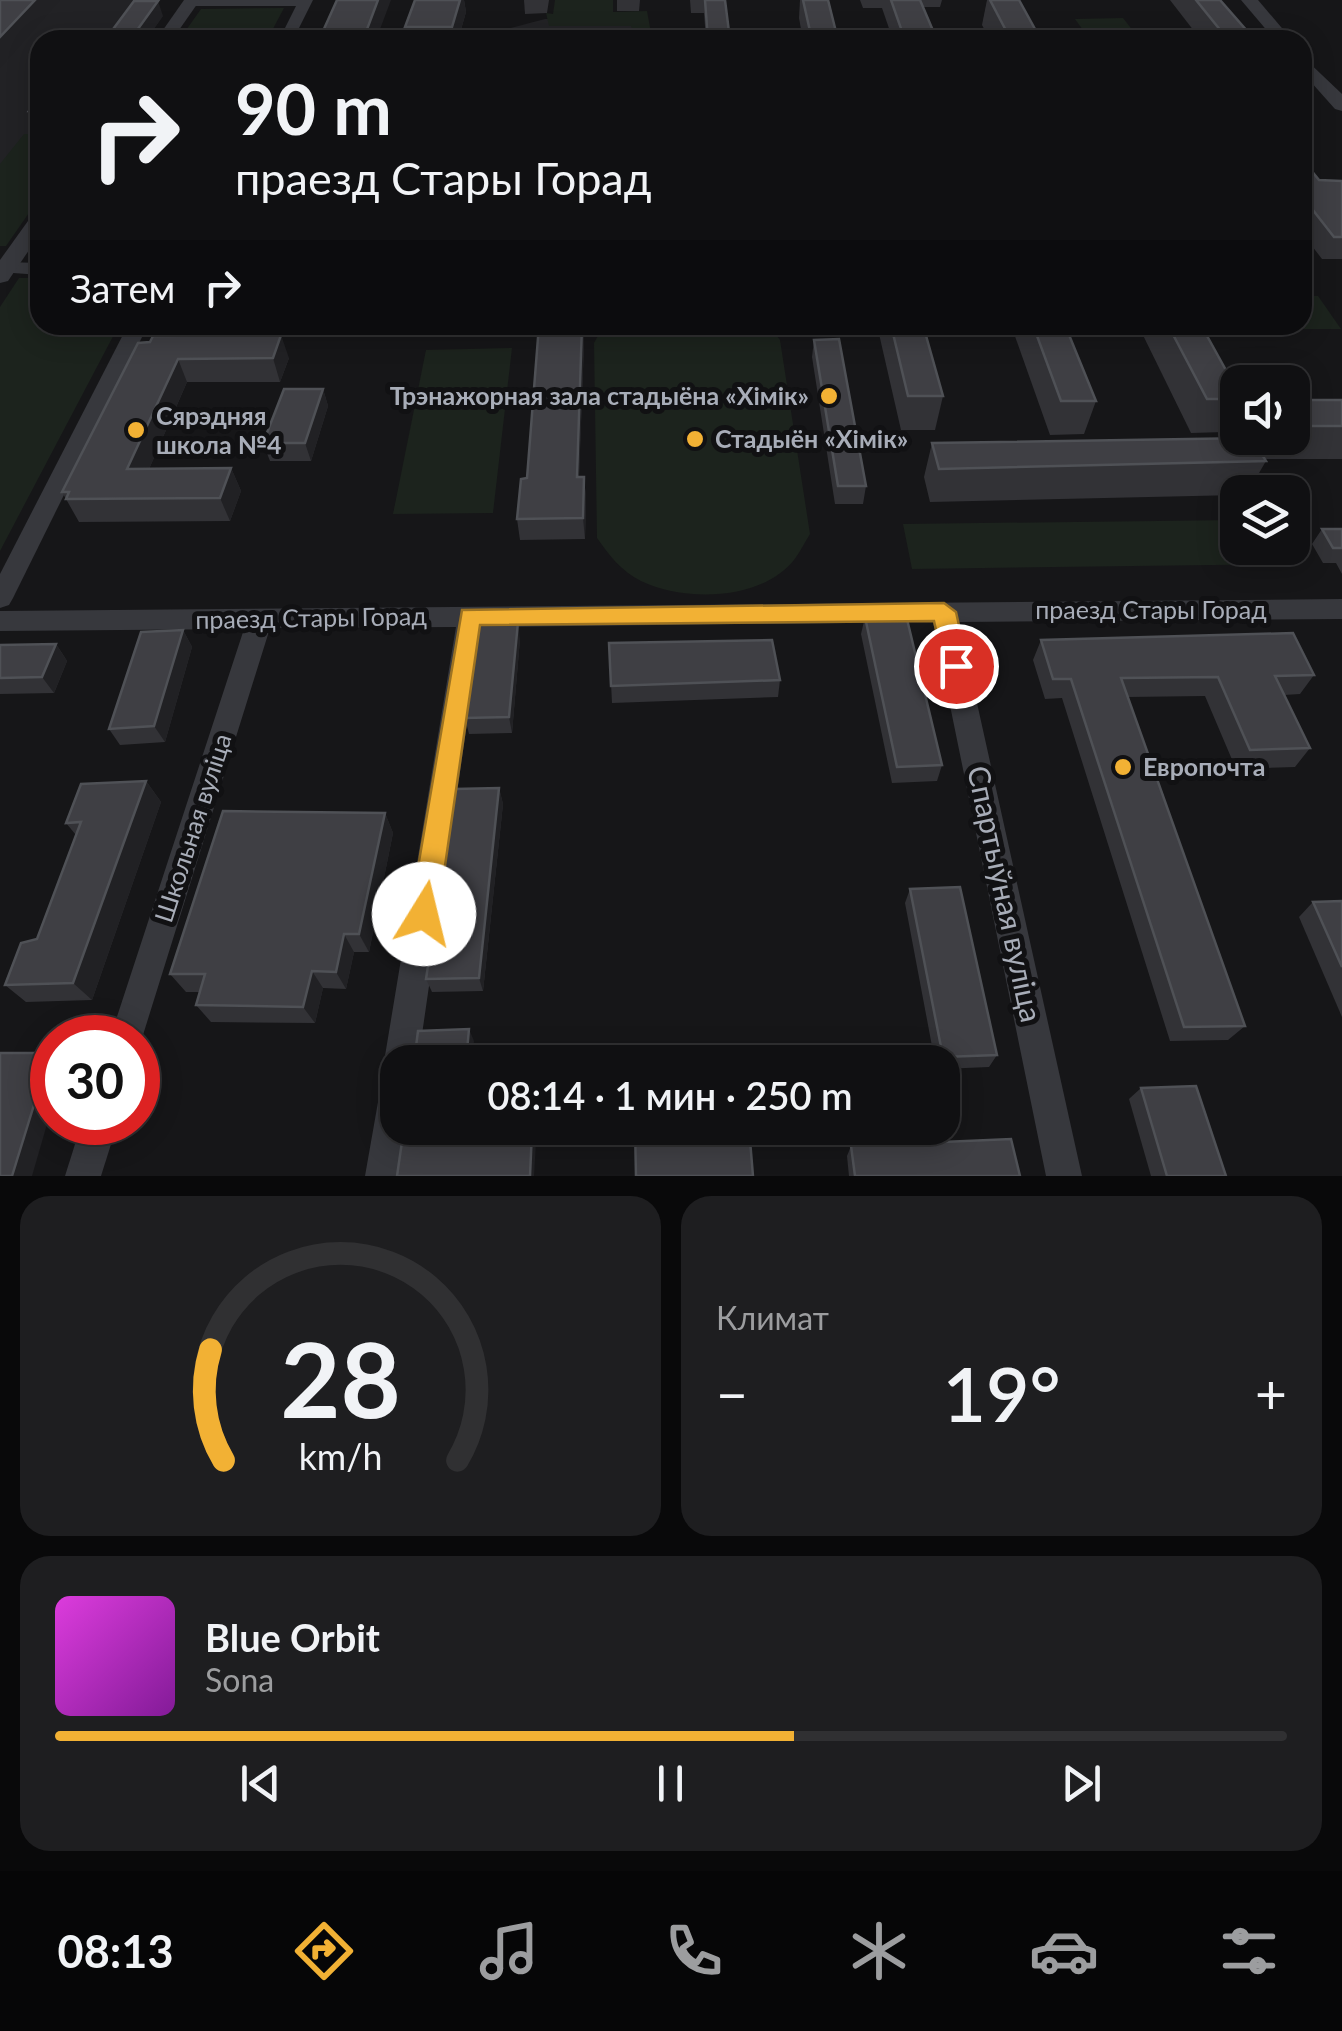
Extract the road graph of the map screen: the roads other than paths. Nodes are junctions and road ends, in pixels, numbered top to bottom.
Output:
1 (1249, 0) edge
2 (191, 1) edge
3 (306, 1) edge
4 (171, 30) edge
5 (291, 30) edge
6 (1275, 30) edge
7 (1312, 71) edge
8 (1340, 101) edge
9 (30, 232) edge
10 (30, 270) edge
11 (2, 272) edge
12 (133, 335) edge
13 (0, 598) edge
14 (1342, 608) edge
15 (944, 612) junction
16 (470, 616) junction
17 (260, 618) junction
18 (0, 621) edge
19 (134, 1015) edge
20 (404, 1045) edge
21 (93, 1145) edge
22 (388, 1145) edge
23 (83, 1176) edge
24 (383, 1176) edge
25 (1064, 1176) edge

1 - 6 street
2 - 3 street
2 - 4 street
3 - 5 street
7 - 8 street
9 - 11 street
10 - 11 street
12 - 13 street
14 - 15 street, праезд Стары Горад
15 - 16 street, праезд Стары Горад
15 - 25 street, Спартыўная вуліца
16 - 17 street, праезд Стары Горад
16 - 20 street
17 - 18 street, праезд Стары Горад
17 - 19 street, Школьная вуліца
21 - 23 street
22 - 24 street

